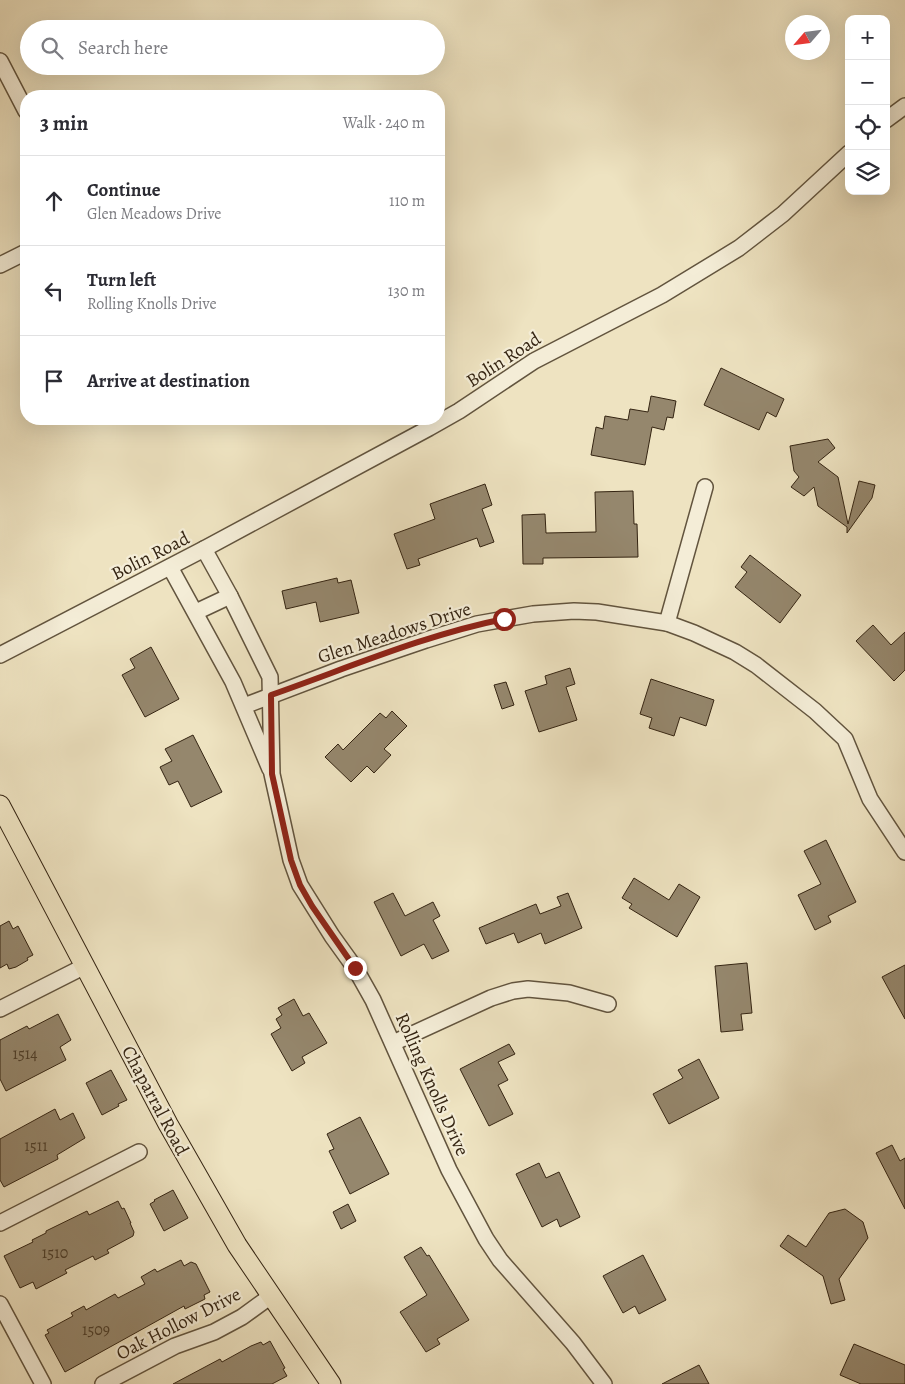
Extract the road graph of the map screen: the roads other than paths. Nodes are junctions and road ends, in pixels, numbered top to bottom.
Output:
1 (0, 61) edge
2 (20, 99) edge
3 (905, 106) edge
4 (890, 117) edge
5 (845, 157) edge
6 (20, 255) edge
7 (0, 265) edge
8 (445, 419) edge
9 (434, 425) edge
10 (705, 487) dead end
11 (204, 549) junction
12 (170, 567) junction
13 (230, 596) junction
14 (196, 612) junction
15 (667, 623) junction
16 (0, 656) edge
17 (271, 695) junction
18 (244, 706) junction
19 (272, 774) junction
20 (0, 805) edge
21 (905, 852) edge
22 (85, 966) junction
23 (608, 1004) dead end
24 (0, 1010) edge
25 (393, 1043) junction
26 (139, 1152) dead end
27 (0, 1223) edge
28 (271, 1296) junction
29 (0, 1304) edge
30 (43, 1384) edge
31 (103, 1384) edge
32 (330, 1384) edge
33 (604, 1384) edge

1 - 2 street
3 - 4 street
5 - 8 street, Bolin Road
6 - 7 street
9 - 11 street, Bolin Road
10 - 15 street
11 - 12 street, Bolin Road
11 - 13 street, Rolling Knolls Drive
12 - 14 street, Rolling Knolls Drive
12 - 16 street, Bolin Road
13 - 14 street
13 - 17 street, Rolling Knolls Drive
14 - 18 street, Rolling Knolls Drive
15 - 17 street, Glen Meadows Drive
15 - 21 street, Glen Meadows Drive
17 - 18 street, Glen Meadows Drive
17 - 19 street, Rolling Knolls Drive
18 - 19 street, Rolling Knolls Drive
19 - 25 street, Rolling Knolls Drive
20 - 22 main road, Chaparral Road
22 - 24 street
22 - 28 main road, Chaparral Road
23 - 25 street
25 - 33 street, Rolling Knolls Drive
26 - 27 street
28 - 31 street, Oak Hollow Drive
28 - 32 main road, Chaparral Road
29 - 30 street

